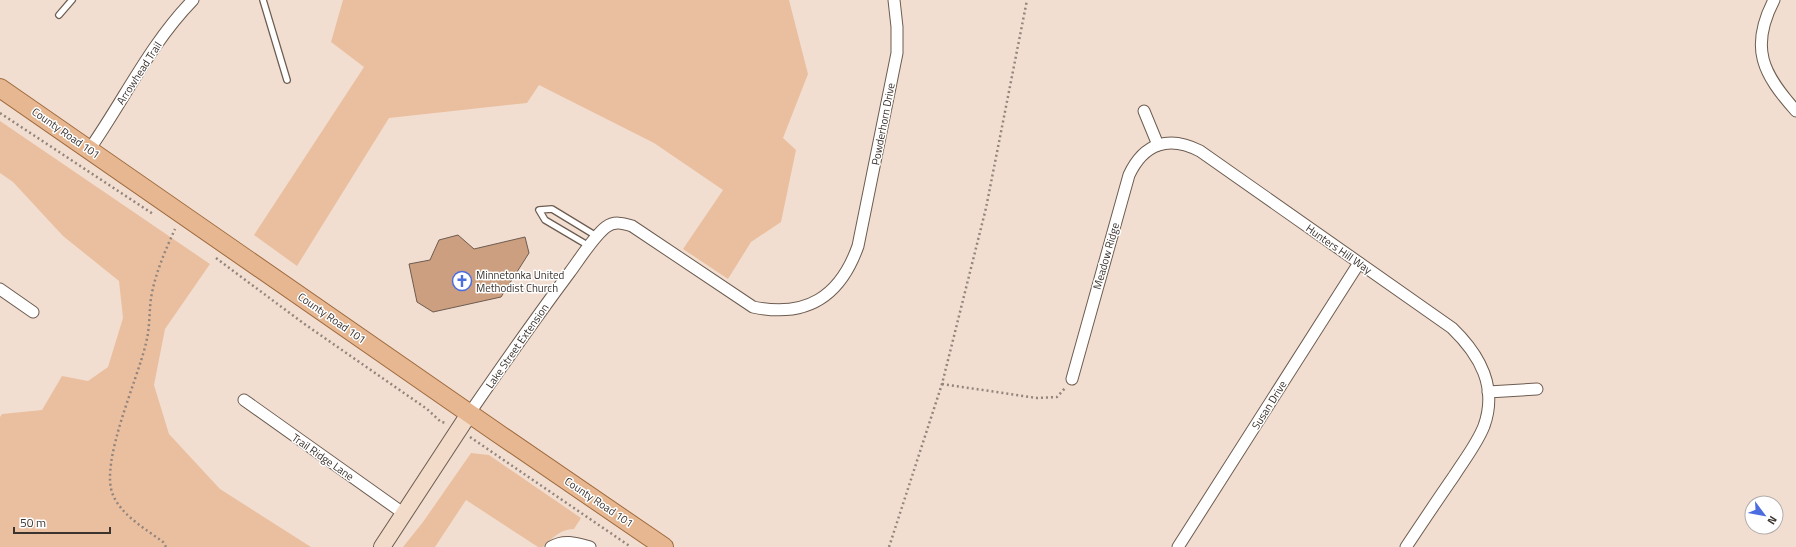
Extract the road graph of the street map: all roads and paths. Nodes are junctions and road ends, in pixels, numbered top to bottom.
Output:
1 (72, 0) edge
2 (193, 0) edge
3 (263, 0) edge
4 (894, 0) edge
5 (1027, 0) edge
6 (1774, 0) edge
7 (59, 16) dead end
8 (287, 80) dead end
9 (0, 88) edge
10 (1144, 110) dead end
11 (1796, 111) edge
12 (0, 113) edge
13 (1158, 145) junction
14 (89, 150) junction
15 (159, 218) dead end
16 (170, 226) dead end
17 (175, 229) junction
18 (181, 234) dead end
19 (598, 237) junction
20 (589, 246) junction
21 (858, 246) joint
22 (211, 255) dead end
23 (1359, 263) junction
24 (0, 289) edge
25 (33, 312) dead end
26 (1072, 379) joint
27 (942, 384) junction
28 (1537, 389) dead end
29 (1488, 392) junction
30 (244, 400) dead end
31 (469, 414) junction
32 (458, 430) junction
33 (403, 513) junction
34 (166, 547) edge
35 (382, 547) edge
36 (552, 547) edge
37 (590, 547) edge
38 (631, 547) edge
39 (664, 547) edge
40 (889, 547) edge
41 (1178, 547) edge
42 (1406, 547) edge

1 - 7 lane
2 - 14 street, Arrowhead Trail
3 - 8 lane
4 - 21 street, Powderhorn Drive
5 - 27 path
6 - 11 street
9 - 14 main road, County Road 101
10 - 13 street
12 - 15 path
13 - 23 street, Hunters Hill Way
13 - 26 street, Meadow Ridge
14 - 31 main road, County Road 101
16 - 17 path
17 - 18 path
17 - 34 path
19 - 20 street, Lake Street Extension
19 - 20 lane
19 - 21 street, Lake Street Extension
20 - 31 street, Lake Street Extension
22 - 32 path
23 - 29 street, Hunters Hill Way
23 - 41 street, Susan Drive
24 - 25 street
26 - 27 path
27 - 40 path
28 - 29 street
29 - 42 street, Hunters Hill Way
30 - 33 street, Trail Ridge Lane
31 - 32 street, Lake Street Extension
31 - 39 main road, County Road 101
32 - 33 street, Lake Street Extension
32 - 38 path
33 - 35 street, Lake Street Extension
36 - 37 street

